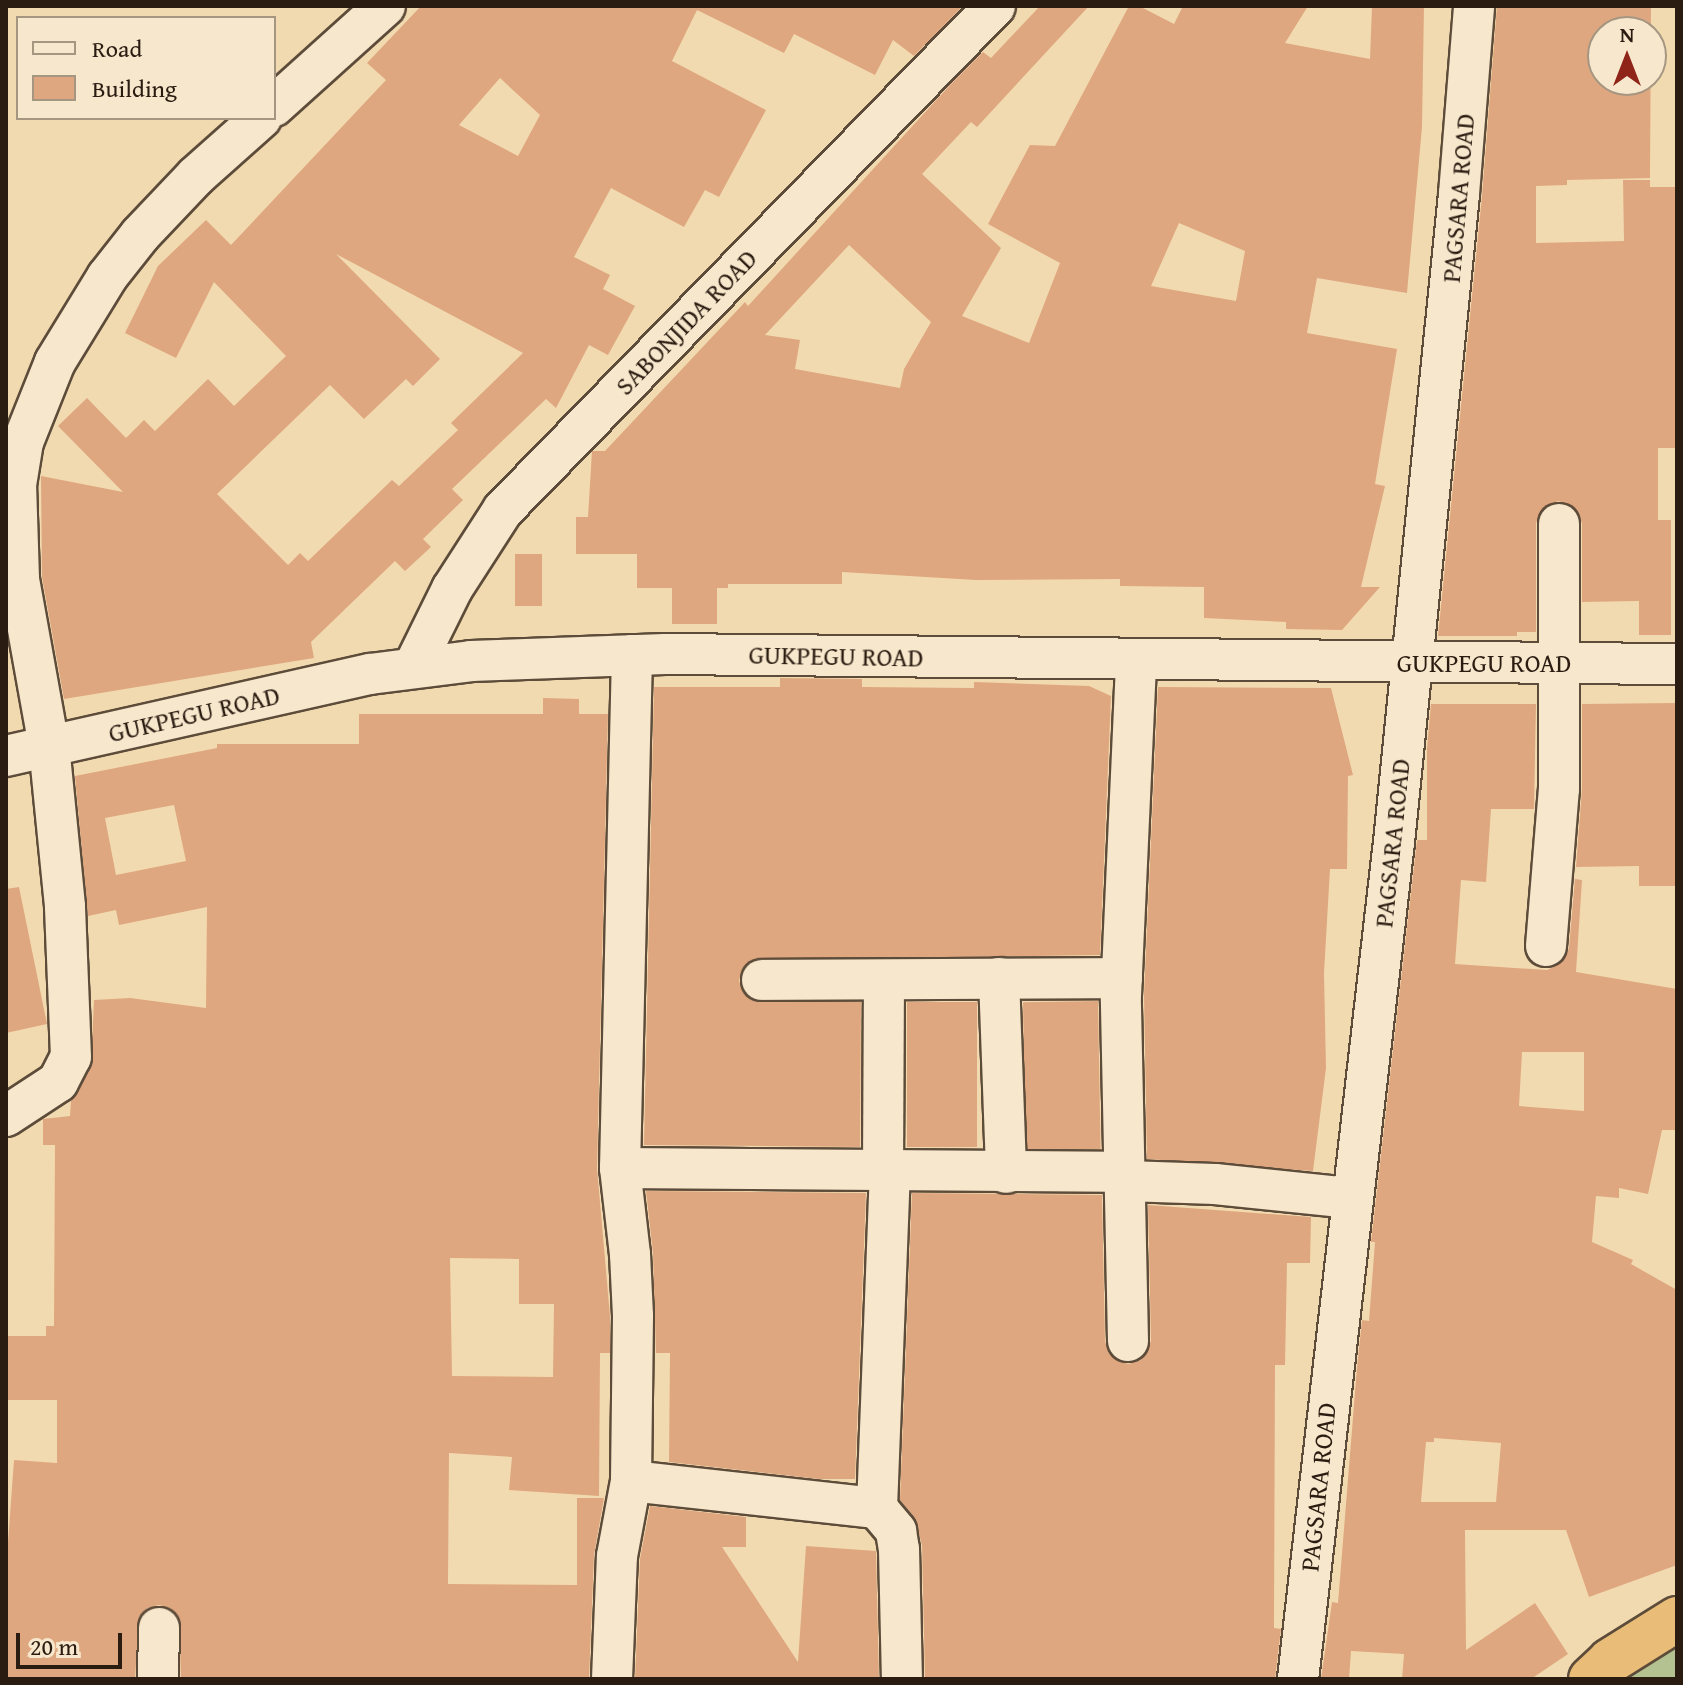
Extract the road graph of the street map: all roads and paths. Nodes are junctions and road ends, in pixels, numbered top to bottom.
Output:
1 (385, 6) edge
2 (995, 6) edge
3 (1474, 6) edge
4 (276, 104) edge
5 (259, 120) edge
6 (21, 403) edge
7 (1559, 524) dead end
8 (632, 655) junction
9 (1136, 660) junction
10 (1411, 663) junction
11 (1559, 663) junction
12 (1677, 664) edge
13 (414, 666) junction
14 (49, 746) junction
15 (6, 756) edge
16 (1546, 946) dead end
17 (999, 978) junction
18 (1122, 978) junction
19 (762, 980) dead end
20 (884, 980) junction
21 (6, 1116) edge
22 (620, 1168) junction
23 (887, 1168) junction
24 (1006, 1173) junction
25 (1126, 1177) junction
26 (1351, 1198) junction
27 (1128, 1341) dead end
28 (631, 1481) junction
29 (877, 1508) junction
30 (1677, 1619) edge
31 (159, 1628) dead end
32 (158, 1679) edge
33 (612, 1679) edge
34 (902, 1679) edge
35 (1298, 1679) edge
36 (1591, 1679) edge

1 - 4 street
2 - 13 street, SABONJIDA ROAD
3 - 10 street, PAGSARA ROAD
5 - 6 street
6 - 14 street
7 - 11 street
8 - 9 street, GUKPEGU ROAD
8 - 13 street, GUKPEGU ROAD
8 - 22 street
9 - 10 street, GUKPEGU ROAD
9 - 18 street
10 - 11 street, GUKPEGU ROAD
10 - 26 street, PAGSARA ROAD
11 - 12 street, GUKPEGU ROAD
11 - 16 street
13 - 14 street, GUKPEGU ROAD
14 - 15 street, GUKPEGU ROAD
14 - 21 street
17 - 18 street
17 - 20 street
17 - 24 street
18 - 25 street
19 - 20 street
20 - 23 street
22 - 23 street
22 - 28 street
23 - 24 street
23 - 29 street
24 - 25 street
25 - 26 street
25 - 27 street
26 - 35 street, PAGSARA ROAD
28 - 29 street
28 - 33 street
29 - 34 street
30 - 36 highway
31 - 32 street

